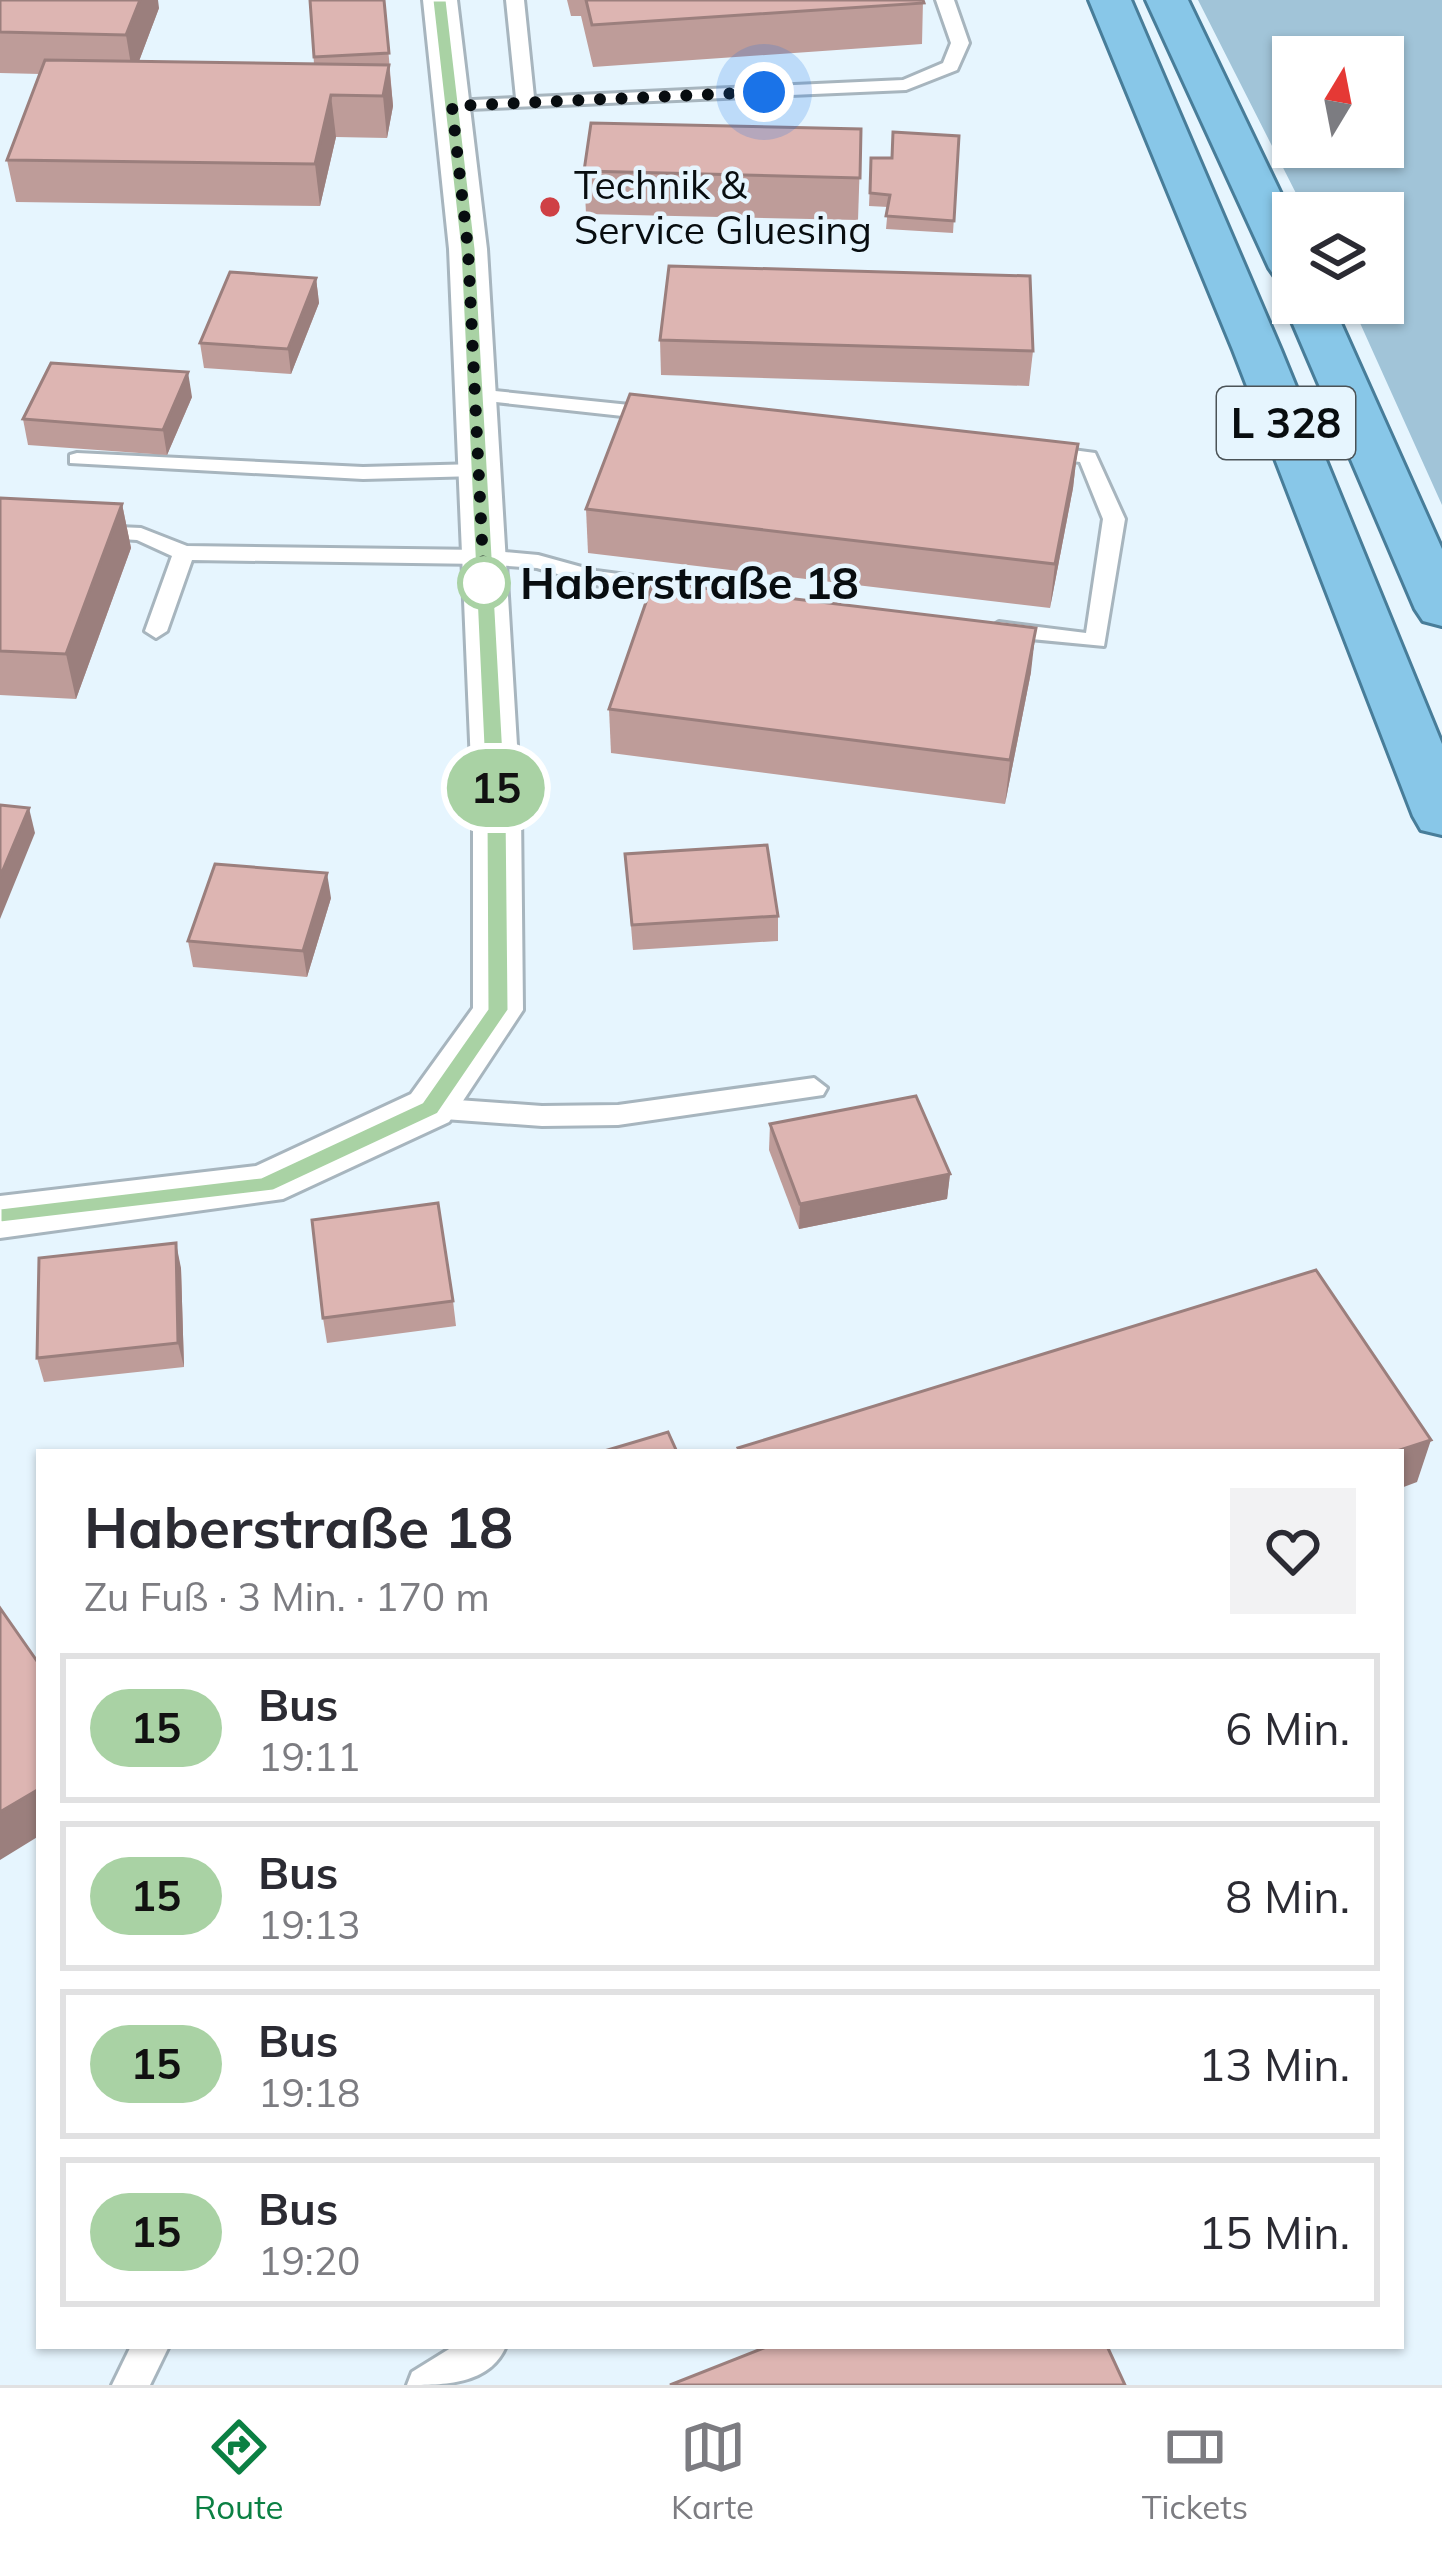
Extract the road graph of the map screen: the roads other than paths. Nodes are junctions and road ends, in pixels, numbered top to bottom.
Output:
1 (440, 0) edge
2 (515, 0) edge
3 (945, 0) edge
4 (1110, 0) edge
5 (1167, 0) edge
6 (526, 103) junction
7 (452, 106) junction
8 (1272, 223) edge
9 (1317, 324) edge
10 (475, 395) junction
11 (690, 417) edge
12 (1018, 449) edge
13 (77, 458) edge
14 (478, 470) junction
15 (70, 531) edge
16 (184, 553) junction
17 (482, 557) junction
18 (709, 592) edge
19 (1442, 609) edge
20 (982, 627) edge
21 (156, 631) dead end
22 (1442, 816) edge
23 (814, 1088) dead end
24 (430, 1108) junction
25 (0, 1217) edge
26 (149, 2349) edge
27 (483, 2349) edge
28 (130, 2385) edge
29 (425, 2385) edge

1 - 7 street
2 - 6 lane
3 - 6 lane
4 - 22 highway, L 328
5 - 8 highway
6 - 7 lane
7 - 10 street
9 - 19 highway, L 328
10 - 11 lane
10 - 14 street
12 - 20 lane
13 - 14 lane
14 - 17 street
15 - 16 lane
16 - 17 lane
16 - 21 lane
17 - 18 lane
17 - 24 street
23 - 24 lane
24 - 25 street
26 - 28 lane
27 - 29 lane

